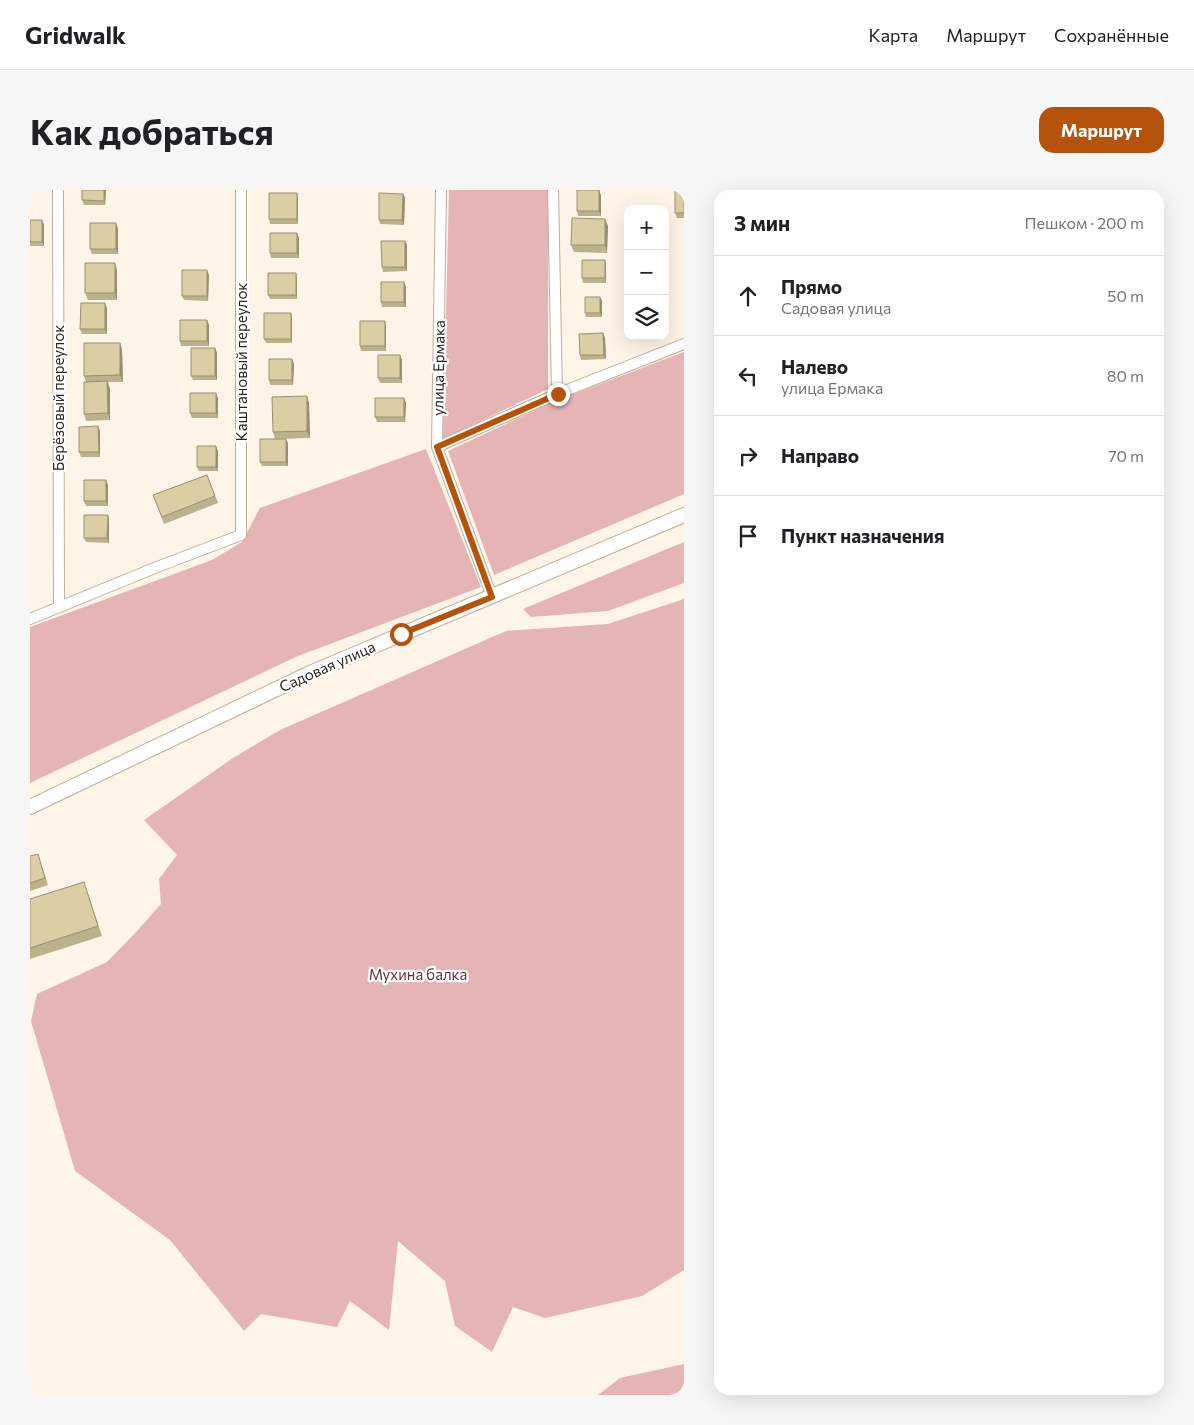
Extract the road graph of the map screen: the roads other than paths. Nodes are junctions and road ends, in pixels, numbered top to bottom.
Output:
1 (58, 190) edge
2 (241, 190) edge
3 (440, 190) edge
4 (553, 190) edge
5 (684, 344) edge
6 (558, 394) junction
7 (437, 447) junction
8 (684, 515) edge
9 (492, 597) junction
10 (59, 606) junction
11 (30, 619) edge
12 (30, 807) edge

1 - 10 street, Берёзовый переулок
2 - 10 street, Каштановый переулок
3 - 7 street, улица Ермака
4 - 6 street
5 - 6 street
6 - 7 street
7 - 9 street, улица Ермака
8 - 9 main road, Садовая улица
9 - 12 main road, Садовая улица
10 - 11 street

